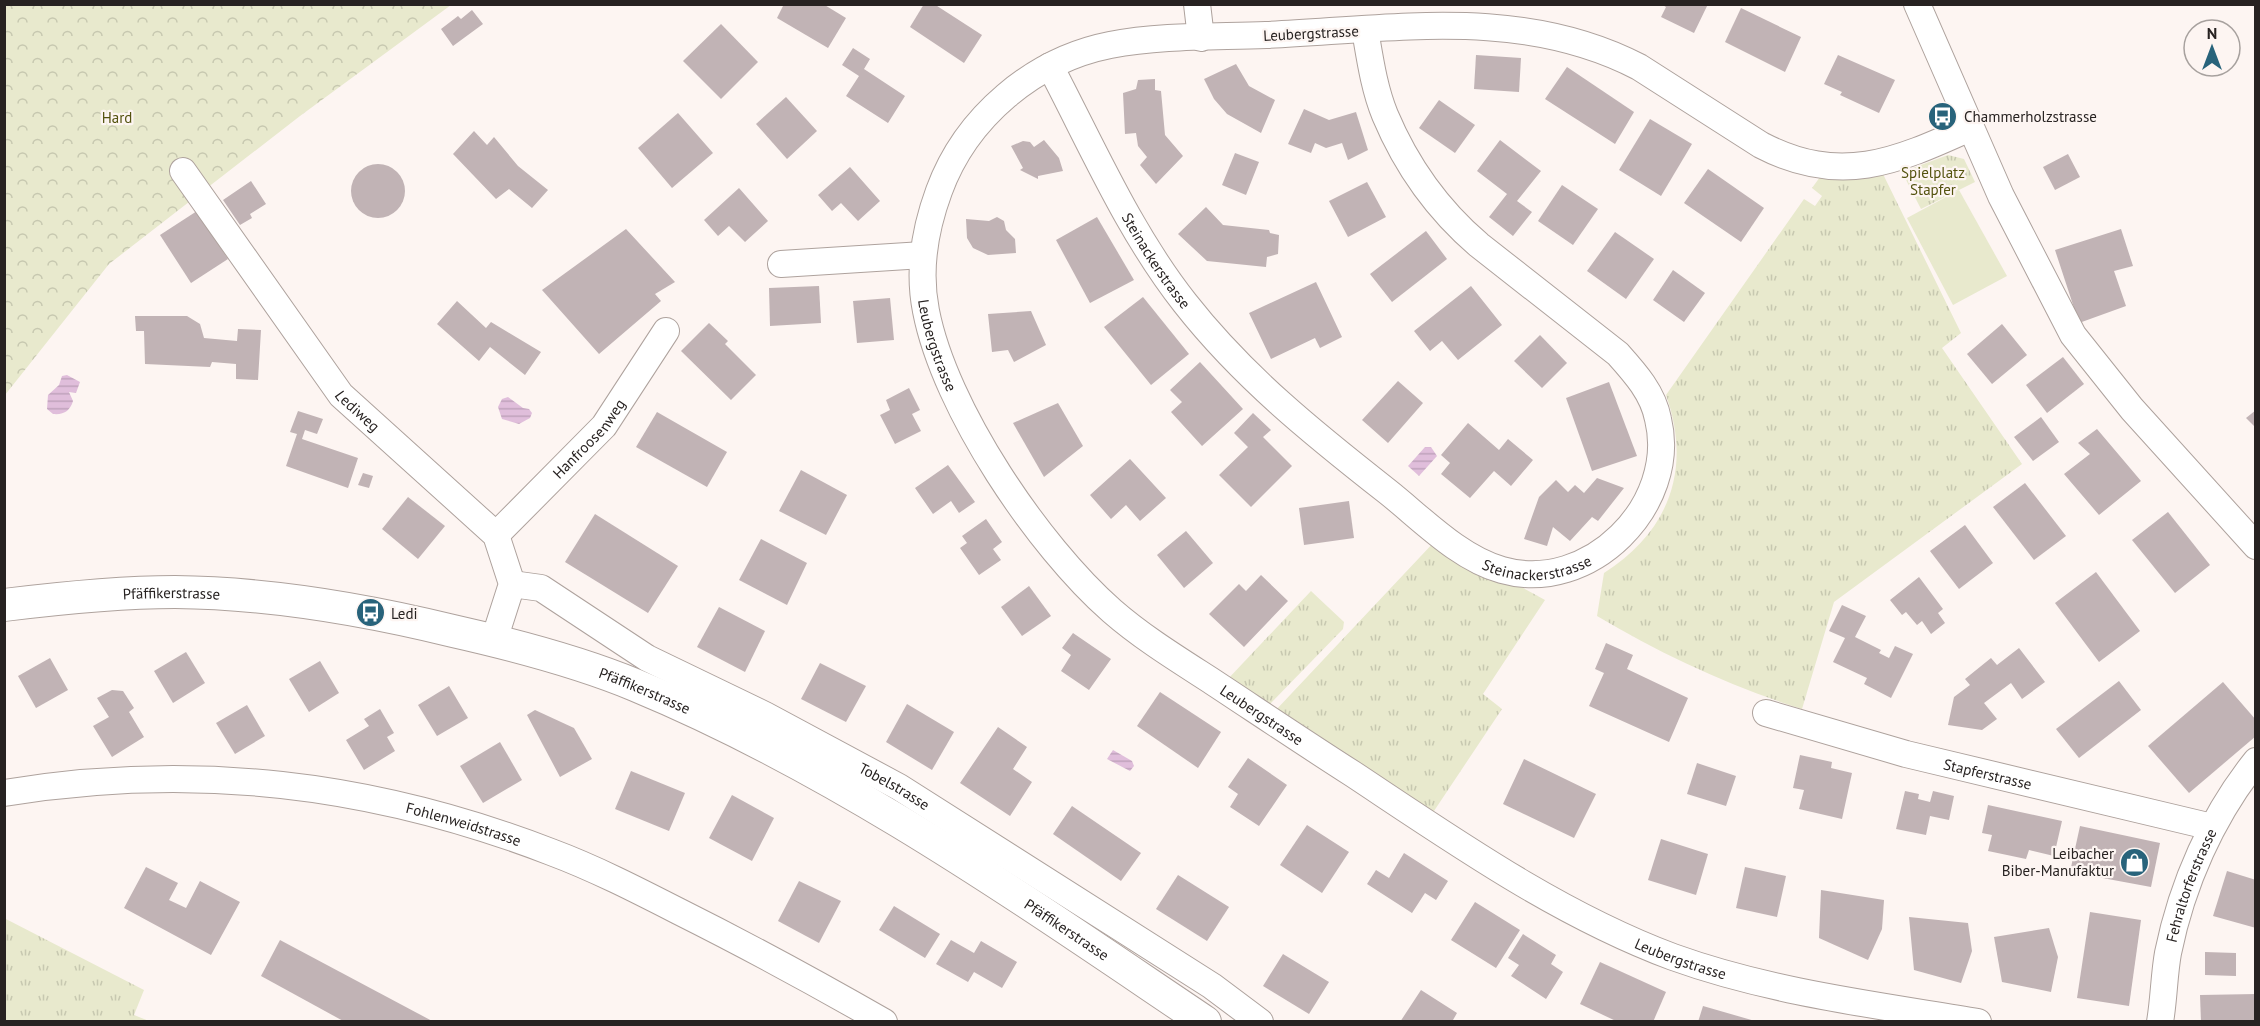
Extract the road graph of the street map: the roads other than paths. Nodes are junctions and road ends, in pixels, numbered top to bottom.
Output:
1 (1197, 4) edge
2 (1917, 4) edge
3 (1365, 30) junction
4 (1201, 38) junction
5 (1050, 66) junction
6 (1970, 128) junction
7 (183, 171) dead end
8 (923, 255) junction
9 (781, 264) dead end
10 (666, 331) dead end
11 (496, 535) junction
12 (2256, 546) edge
13 (512, 584) junction
14 (4, 605) edge
15 (494, 640) junction
16 (1766, 713) dead end
17 (2256, 761) edge
18 (4, 794) edge
19 (2212, 827) junction
20 (884, 1022) edge
21 (1205, 1022) edge
22 (1260, 1022) edge
23 (1978, 1022) edge
24 (2160, 1022) edge

1 - 4 street
2 - 6 street
3 - 4 street, Leubergstrasse
3 - 5 street, Steinackerstrasse
3 - 6 street, Leubergstrasse
4 - 5 street, Leubergstrasse
5 - 8 street, Leubergstrasse
6 - 12 street
7 - 11 street, Lediweg
8 - 9 street
8 - 23 street, Leubergstrasse
10 - 11 street, Hanfroosenweg
11 - 13 street, Lediweg
13 - 15 street
13 - 22 street, Tobelstrasse
14 - 15 main road, Pfäffikerstrasse
15 - 21 main road, Pfäffikerstrasse
16 - 19 street, Stapferstrasse
17 - 19 street, Fehraltorferstrasse
18 - 20 street, Fohlenweidstrasse
19 - 24 street, Fehraltorferstrasse

